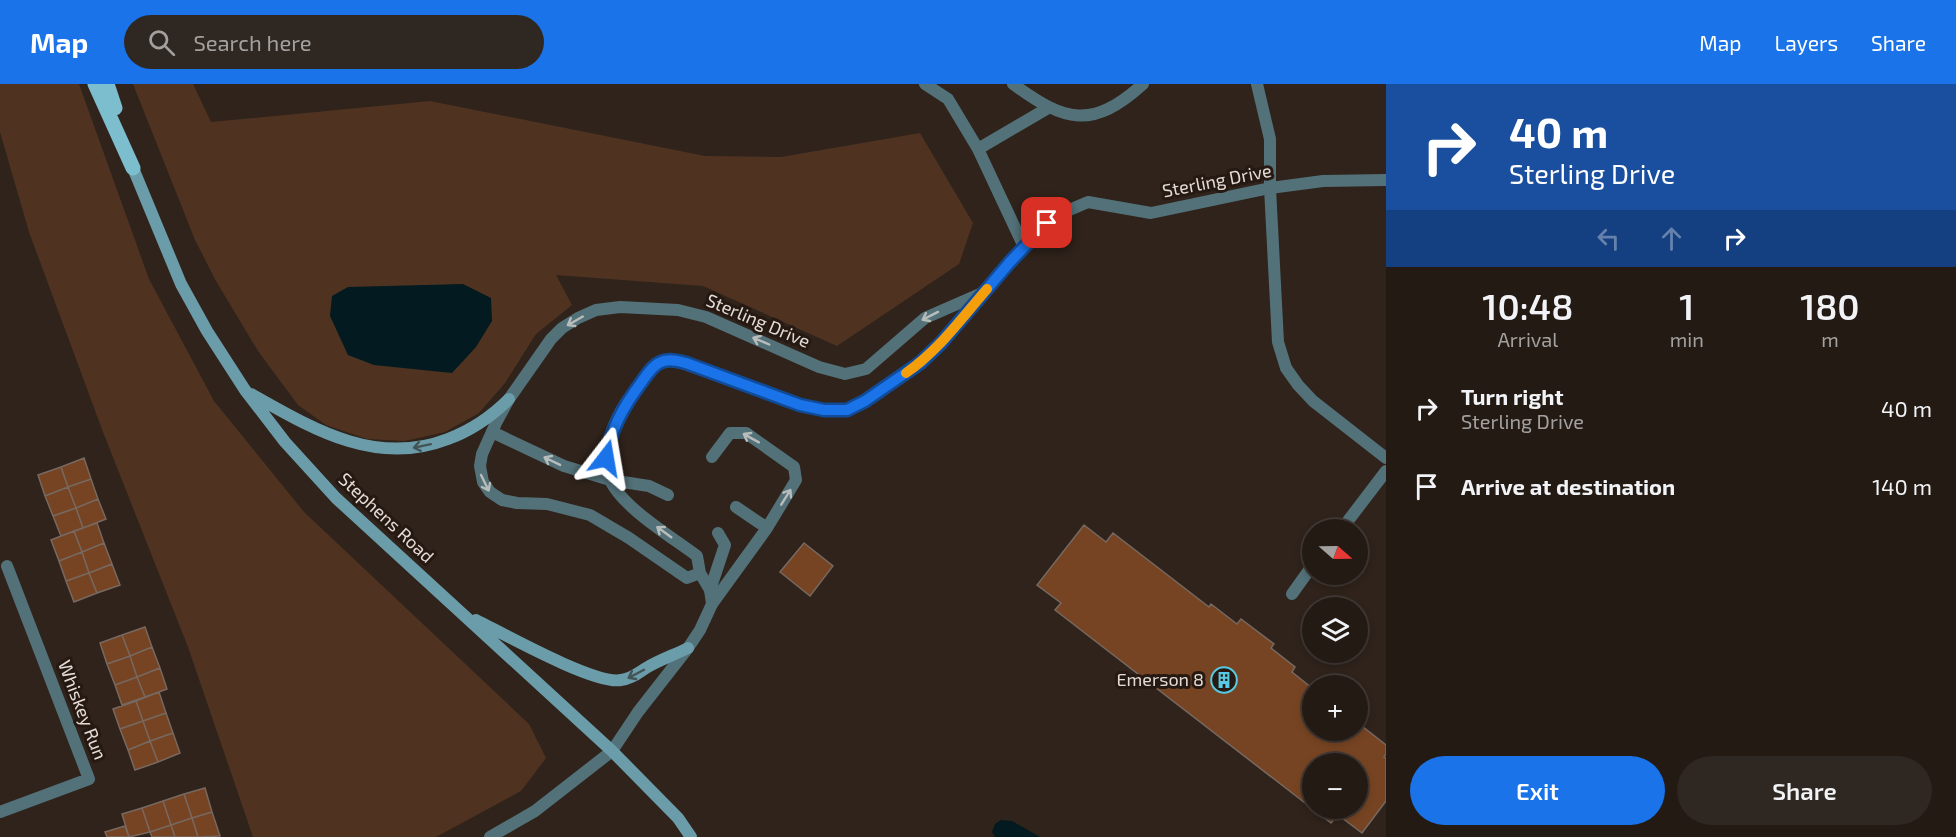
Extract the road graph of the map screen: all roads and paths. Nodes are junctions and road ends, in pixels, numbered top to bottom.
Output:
1 (95, 84) edge
2 (107, 84) edge
3 (925, 84) edge
4 (1013, 84) edge
5 (1143, 84) edge
6 (1257, 84) edge
7 (1048, 108) junction
8 (978, 149) junction
9 (133, 168) junction
10 (1386, 180) edge
11 (1270, 188) junction
12 (1024, 247) junction
13 (984, 293) junction
14 (244, 390) junction
15 (509, 399) junction
16 (492, 432) junction
17 (712, 457) dead end
18 (1386, 458) edge
19 (1386, 471) edge
20 (610, 480) junction
21 (668, 495) dead end
22 (736, 507) dead end
23 (1349, 519) edge
24 (767, 528) junction
25 (718, 533) dead end
26 (7, 566) dead end
27 (700, 573) junction
28 (1302, 580) edge
29 (710, 590) junction
30 (1292, 594) dead end
31 (712, 604) junction
32 (464, 614) junction
33 (688, 648) junction
34 (612, 751) junction
35 (0, 812) edge
36 (490, 837) edge
37 (691, 837) edge

1 - 9 main road
2 - 9 main road
3 - 8 street
4 - 7 street
5 - 7 street
6 - 11 street
7 - 8 street
8 - 12 street
9 - 14 street, Stephens Road
10 - 11 street, Sterling Drive
11 - 12 street, Sterling Drive
11 - 18 street
12 - 13 street, Sterling Drive
13 -> 15 street, Sterling Drive
13 - 20 street, Sterling Drive
15 -> 14 street
14 - 32 street, Stephens Road
15 - 16 street, Sterling Drive
20 -> 16 street
16 -> 27 street, Sterling Drive
24 -> 17 street
19 - 23 street
20 - 21 street
27 -> 20 street
22 - 24 street
24 - 31 street
25 - 29 street
26 - 35 street, Whiskey Run
27 - 29 street
28 - 30 street
29 - 31 street
31 - 33 street
33 -> 32 street
32 - 34 street, Stephens Road
33 - 34 street
34 - 36 street
34 - 37 street, Stephens Road

